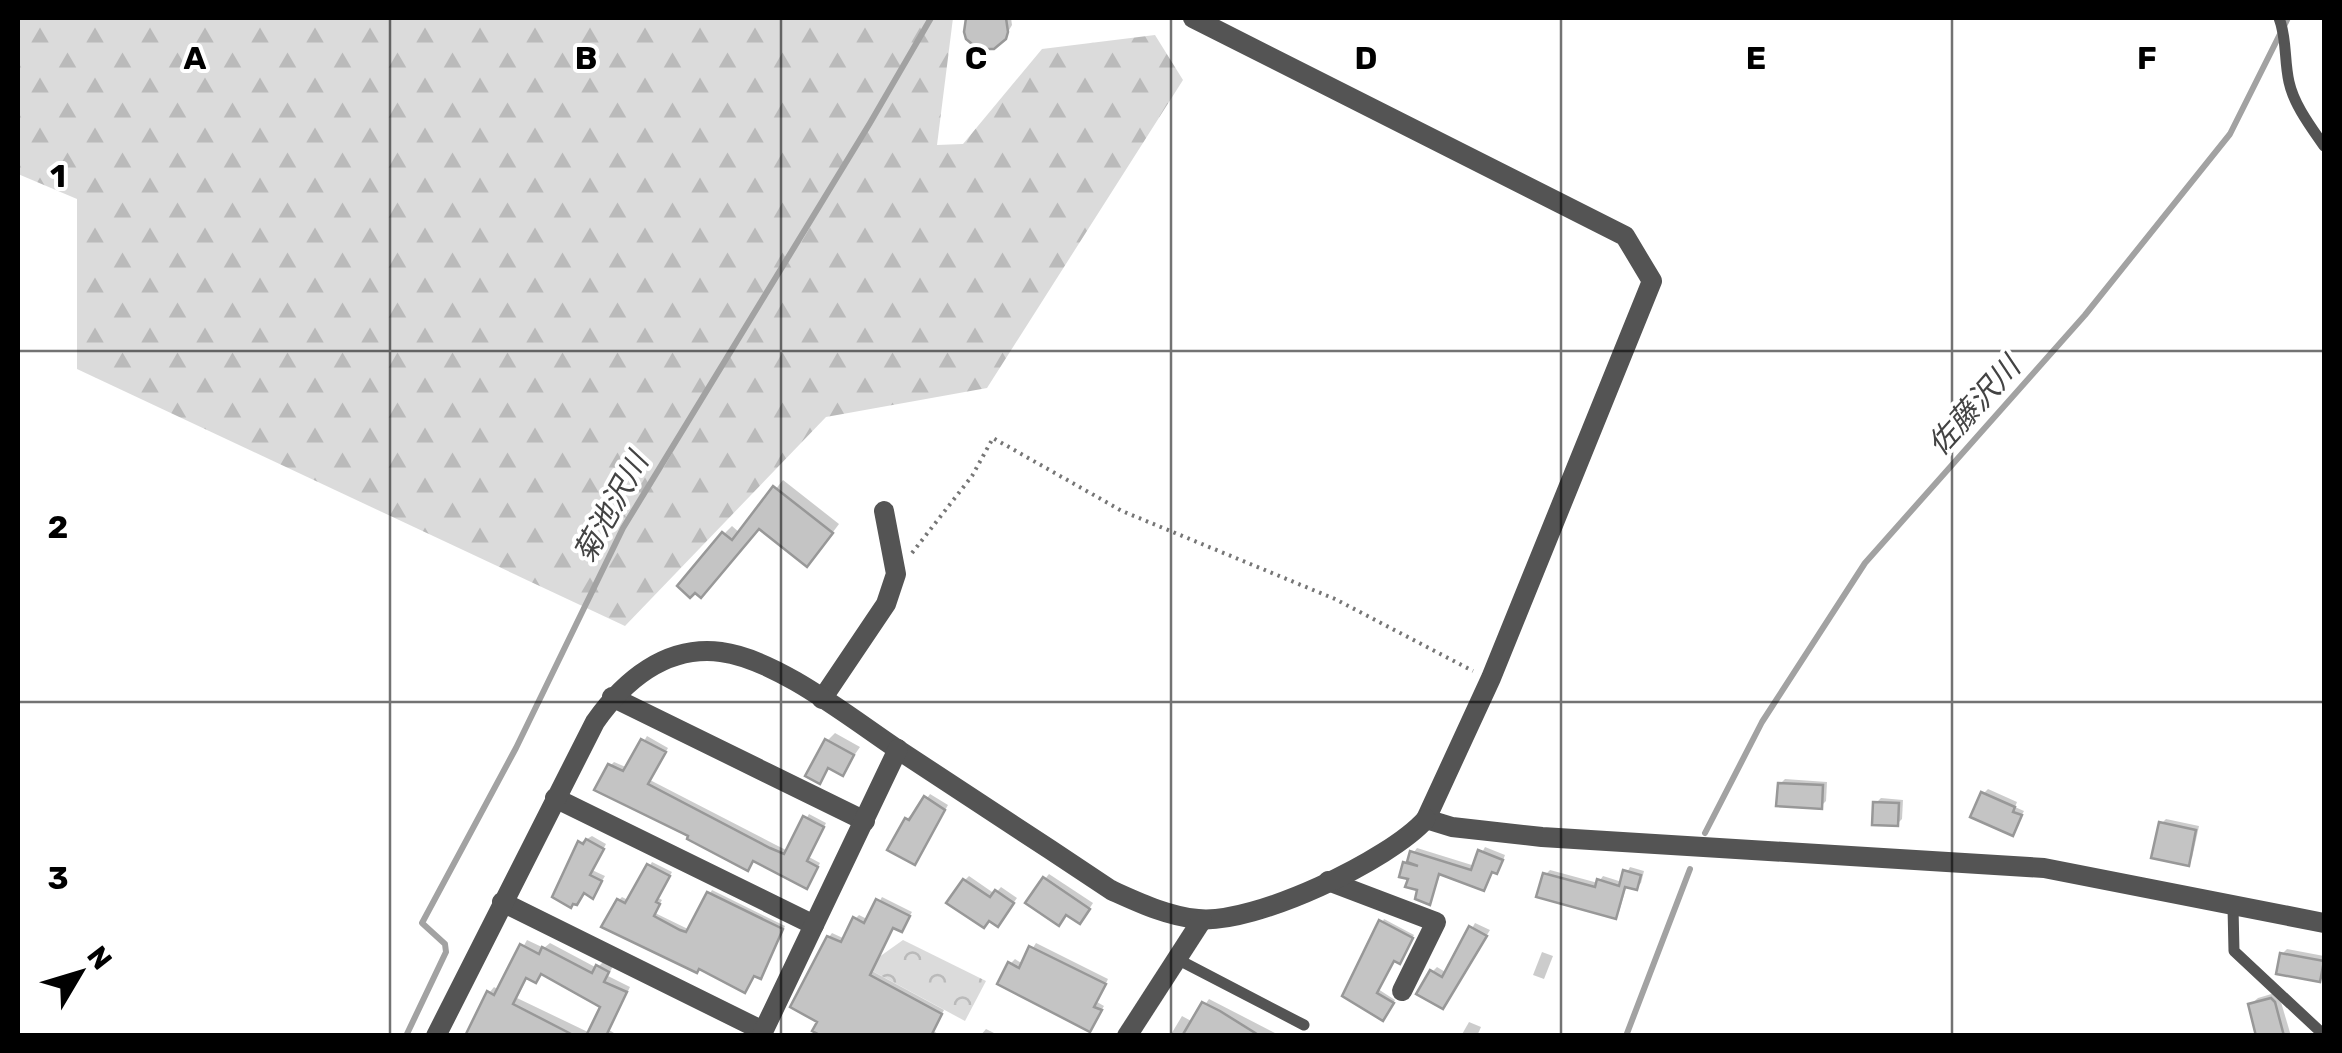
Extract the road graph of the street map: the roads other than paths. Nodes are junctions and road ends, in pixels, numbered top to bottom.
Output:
1 (1192, 18) edge
2 (2279, 18) edge
3 (2324, 146) edge
4 (884, 511) dead end
5 (612, 698) junction
6 (822, 699) junction
7 (898, 749) junction
8 (556, 798) junction
9 (1426, 819) junction
10 (864, 820) junction
11 (1328, 881) junction
12 (502, 902) junction
13 (2233, 907) junction
14 (1202, 920) junction
15 (2324, 924) edge
16 (814, 925) junction
17 (1177, 959) junction
18 (1402, 992) dead end
19 (1304, 1025) dead end
20 (762, 1033) edge
21 (2324, 1035) edge
22 (436, 1036) edge
23 (1127, 1036) edge

1 - 9 street
2 - 3 lane
4 - 6 street
5 - 6 street
5 - 8 street
5 - 10 street
6 - 7 street
7 - 10 street
7 - 14 street
8 - 12 street
8 - 16 street
9 - 11 street
9 - 13 street
10 - 16 street
11 - 14 street
11 - 18 street
12 - 20 street
12 - 22 street
13 - 15 street
13 - 21 lane
14 - 17 street
16 - 20 street
17 - 19 lane
17 - 23 street

